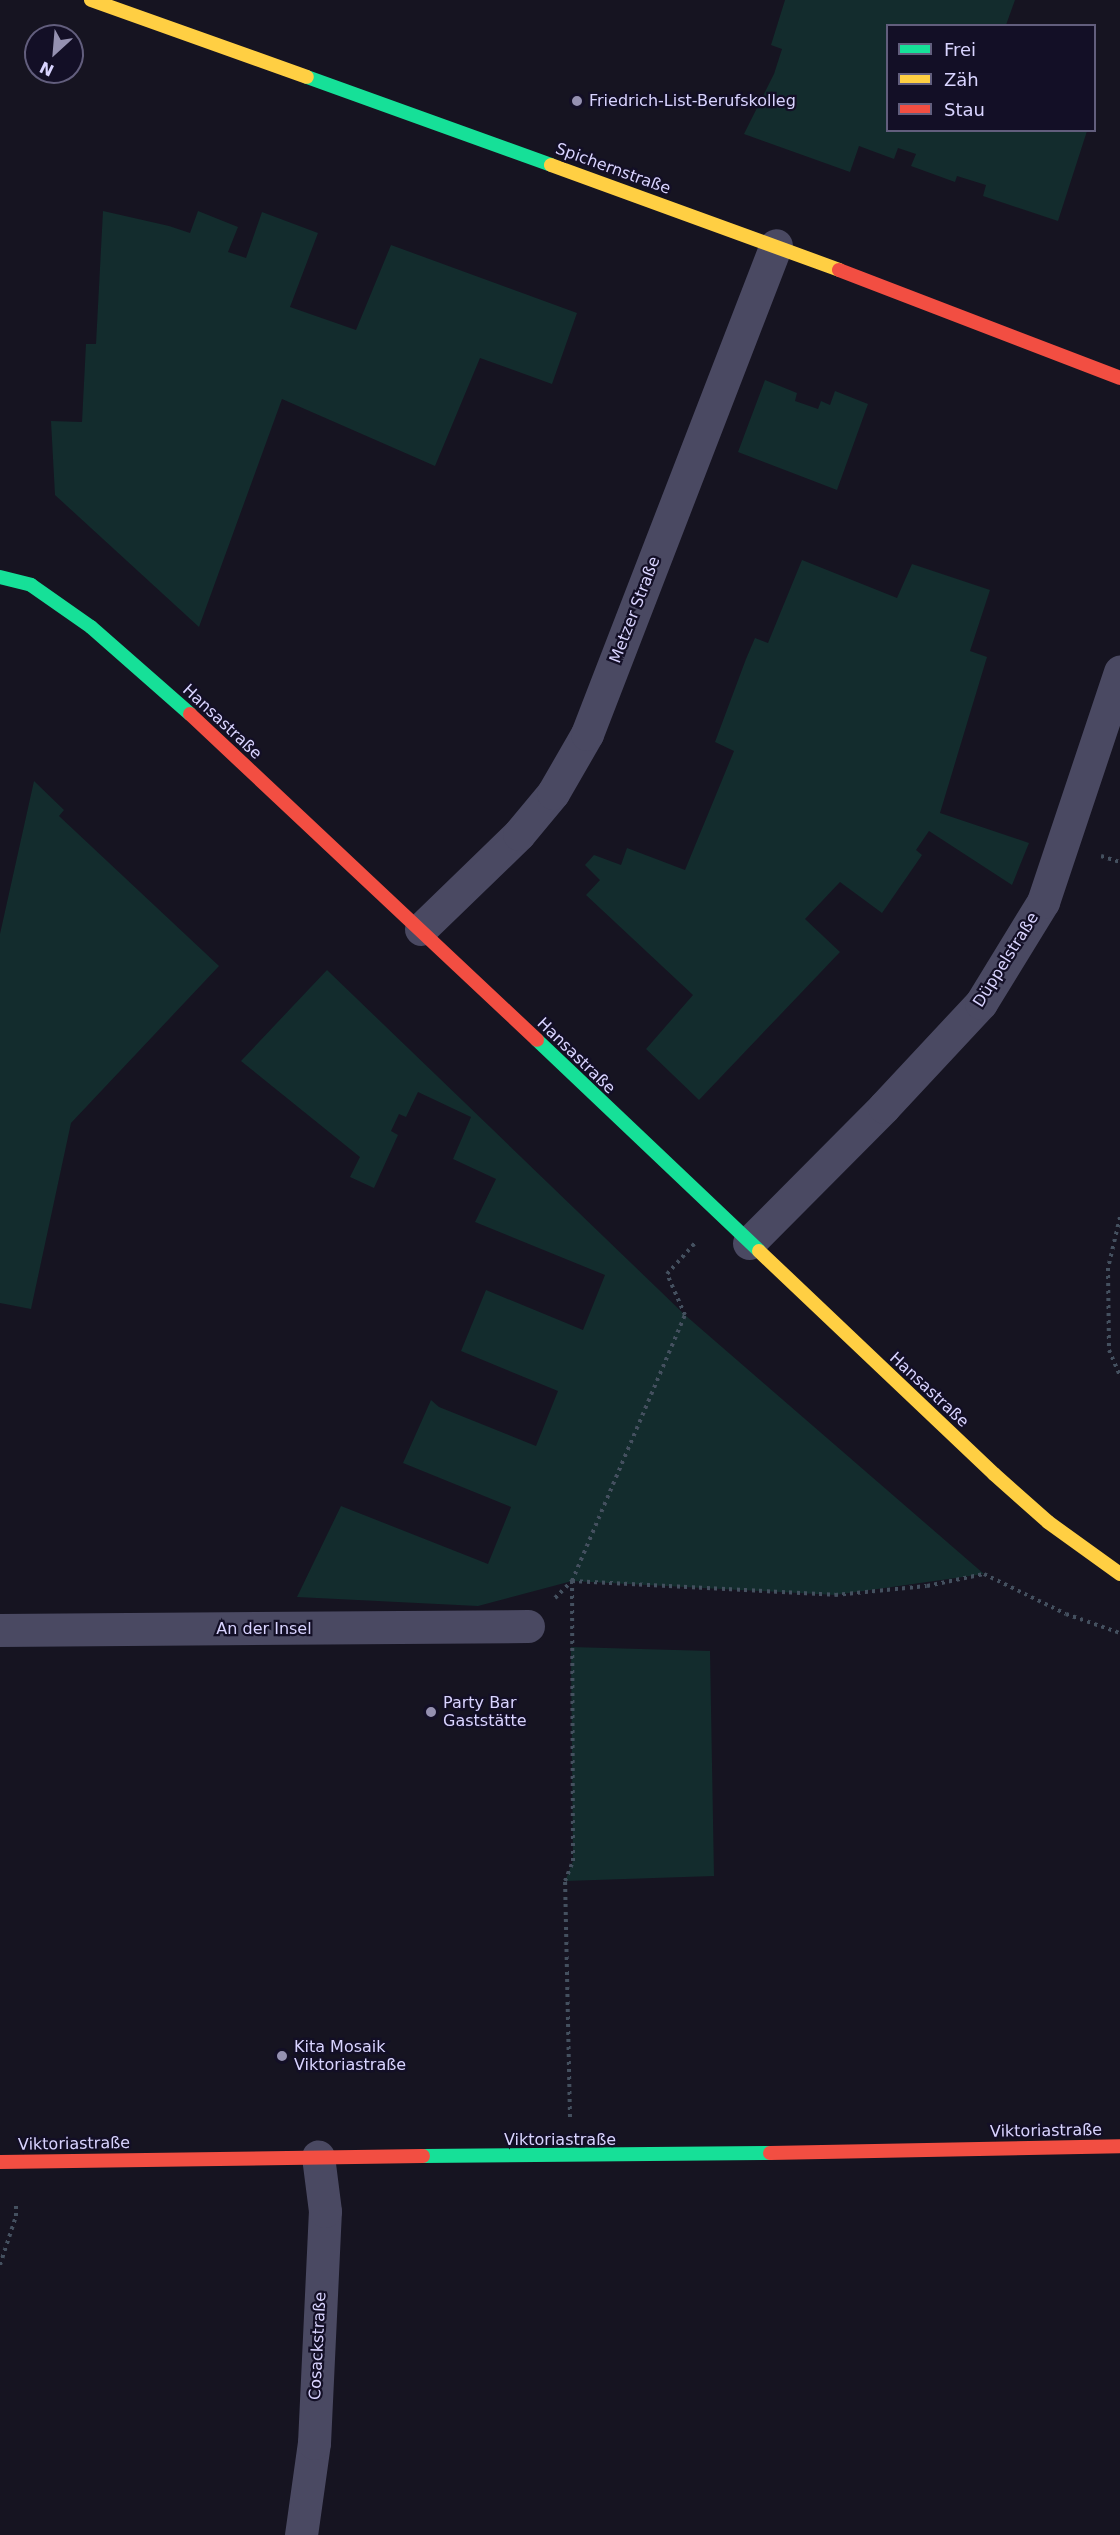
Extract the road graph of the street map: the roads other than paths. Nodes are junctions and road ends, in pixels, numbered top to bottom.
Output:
1 (91, 0) edge
2 (776, 245) junction
3 (1120, 378) edge
4 (0, 577) edge
5 (1120, 672) edge
6 (421, 929) junction
7 (750, 1243) junction
8 (1120, 1574) edge
9 (528, 1626) road end
10 (0, 1630) edge
11 (1120, 2146) edge
12 (318, 2156) junction
13 (0, 2163) edge
14 (301, 2535) edge

1 - 2 street, Spichernstraße
2 - 3 street, Spichernstraße
2 - 6 street, Metzer Straße
4 - 6 street, Hansastraße
5 - 7 street, Düppelstraße
6 - 7 street, Hansastraße
7 - 8 street, Hansastraße
9 - 10 street, An der Insel
11 - 12 street, Viktoriastraße
12 - 13 street, Viktoriastraße
12 - 14 street, Cosackstraße

